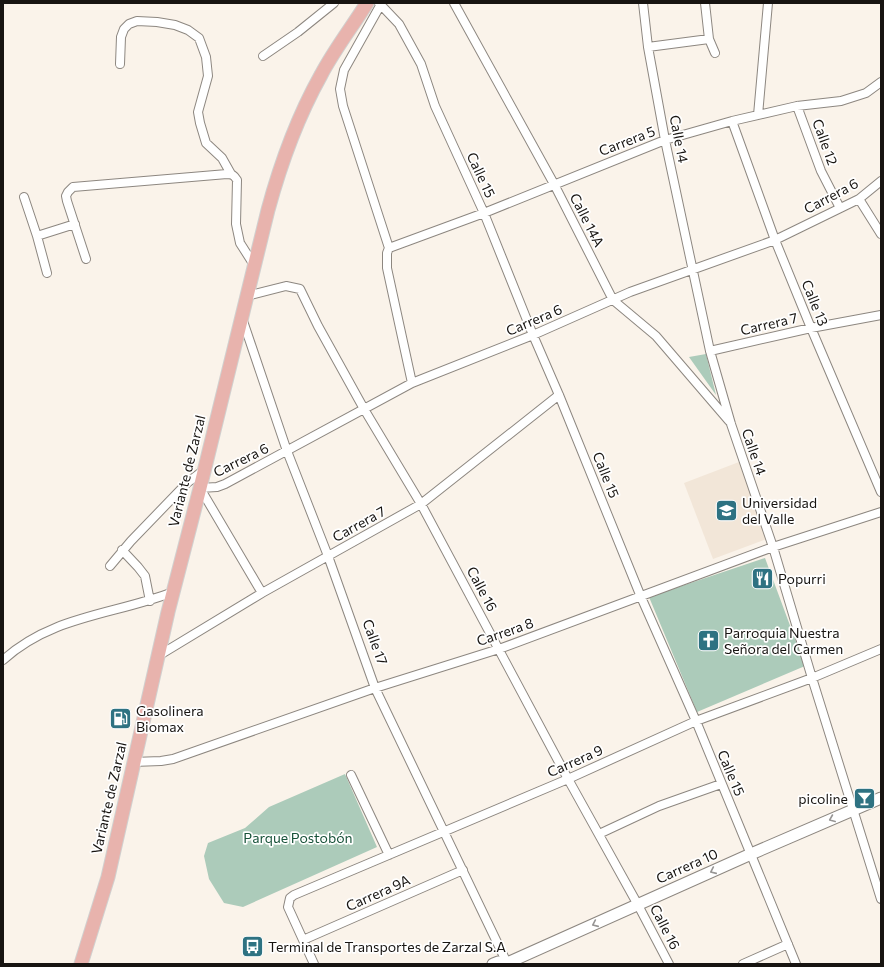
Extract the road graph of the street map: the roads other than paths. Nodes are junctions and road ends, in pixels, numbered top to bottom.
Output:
1 (334, 3) edge
2 (367, 3) edge
3 (380, 3) edge
4 (454, 3) edge
5 (643, 3) edge
6 (705, 3) edge
7 (768, 3) edge
8 (709, 39) junction
9 (648, 46) junction
10 (715, 53) dead end
11 (263, 56) dead end
12 (120, 64) dead end
13 (881, 82) edge
14 (797, 106) junction
15 (758, 115) junction
16 (732, 121) junction
17 (666, 140) junction
18 (231, 174) junction
19 (881, 182) edge
20 (554, 184) junction
21 (24, 197) dead end
22 (859, 199) junction
23 (840, 208) junction
24 (484, 213) junction
25 (75, 224) junction
26 (881, 234) edge
27 (37, 236) junction
28 (775, 240) junction
29 (389, 248) junction
30 (86, 259) dead end
31 (254, 265) junction
32 (693, 270) junction
33 (47, 273) dead end
34 (247, 296) junction
35 (613, 300) junction
36 (881, 315) edge
37 (242, 317) junction
38 (811, 328) junction
39 (533, 335) junction
40 (710, 351) junction
41 (412, 383) junction
42 (559, 395) junction
43 (364, 409) junction
44 (731, 424) junction
45 (287, 451) junction
46 (204, 470) junction
47 (200, 488) junction
48 (881, 492) edge
49 (421, 504) junction
50 (881, 512) edge
51 (773, 547) junction
52 (122, 550) junction
53 (328, 556) junction
54 (110, 566) dead end
55 (173, 592) junction
56 (262, 593) junction
57 (641, 597) junction
58 (150, 601) junction
59 (881, 648) edge
60 (499, 649) junction
61 (158, 656) junction
62 (3, 660) edge
63 (812, 678) junction
64 (375, 688) junction
65 (696, 722) junction
66 (133, 762) junction
67 (351, 775) dead end
68 (568, 779) junction
69 (721, 784) junction
70 (881, 798) edge
71 (852, 810) junction
72 (445, 832) junction
73 (599, 834) junction
74 (751, 854) junction
75 (389, 855) junction
76 (463, 870) junction
77 (881, 899) edge
78 (638, 905) junction
79 (303, 940) junction
80 (788, 944) junction
81 (81, 964) edge
82 (314, 964) edge
83 (493, 964) edge
84 (506, 964) edge
85 (669, 964) edge
86 (743, 964) edge
87 (796, 964) edge

1 - 11 street
2 - 31 main road, Variante de Zarzal
3 - 24 street, Calle 15
3 - 29 street
4 - 20 street, Calle 14A
5 - 9 street, Calle 14
6 - 8 street
7 - 15 street
8 - 9 street
8 - 10 street
9 - 17 street, Calle 14
12 - 18 street
13 - 14 street, Carrera 5
14 - 15 street, Carrera 5
14 - 23 street, Calle 12
15 - 16 street, Carrera 5
16 - 17 street, Carrera 5
16 - 28 street, Calle 13
17 - 20 street, Carrera 5
17 - 32 street, Calle 14
18 - 25 street
18 - 31 street
19 - 22 street, Carrera 6
20 - 24 street, Carrera 5
20 - 35 street, Calle 14A
21 - 27 street
22 - 23 street, Carrera 6
22 - 26 street
23 - 28 street, Carrera 6
24 - 29 street, Carrera 5
24 - 39 street, Calle 15
25 - 27 street
25 - 30 street
27 - 33 street
28 - 32 street, Carrera 6
28 - 38 street, Calle 13
29 - 41 street
31 - 34 main road, Variante de Zarzal
32 - 35 street, Carrera 6
32 - 40 street, Calle 14
34 - 37 main road, Variante de Zarzal
34 - 43 street, Calle 16
35 - 39 street, Carrera 6
35 - 44 street, Calle 14A
36 - 38 street, Carrera 7
37 - 45 street, Calle 17
37 - 46 main road, Variante de Zarzal
38 - 40 street, Carrera 7
38 - 48 street, Calle 13
39 - 41 street, Carrera 6
39 - 42 street, Calle 15
40 - 44 street, Calle 14
41 - 43 street, Carrera 6
42 - 49 street, Carrera 7
42 - 57 street, Calle 15
43 - 45 street, Carrera 6
43 - 49 street, Calle 16
44 - 51 street, Calle 14
45 - 47 street, Carrera 6
45 - 53 street, Calle 17
46 - 47 main road, Variante de Zarzal
46 - 52 street, Carrera 6
47 - 55 main road, Variante de Zarzal
47 - 56 street
49 - 53 street, Carrera 7
49 - 60 street, Calle 16
50 - 51 street, Carrera 8
51 - 57 street, Carrera 8
51 - 63 street, Calle 14
52 - 54 street, Carrera 6
52 - 58 street
53 - 56 street, Carrera 7
53 - 64 street, Calle 17
55 - 58 street
55 - 61 main road, Variante de Zarzal
56 - 61 street, Carrera 7
57 - 60 street, Carrera 8
57 - 65 street, Calle 15
58 - 62 street
59 - 63 street, Carrera 9
60 - 64 street, Carrera 8
60 - 68 street, Calle 16
61 - 66 main road, Variante de Zarzal
63 - 65 street, Carrera 9
63 - 71 street, Calle 14
64 - 66 street, Carrera 8
64 - 72 street, Calle 17
65 - 68 street, Carrera 9
65 - 69 street, Calle 15
66 - 81 main road, Variante de Zarzal
67 - 75 street
68 - 72 street, Carrera 9
68 - 73 street, Calle 16
69 - 73 street
69 - 74 street, Calle 15
70 - 71 street, Carrera 10
71 -> 74 street, Carrera 10
71 - 77 street, Calle 14
72 - 75 street, Carrera 9
72 - 76 street, Calle 17
73 - 78 street, Calle 16
74 -> 78 street, Carrera 10
74 - 80 street, Calle 15
75 - 79 street, Carrera 9
76 - 79 street, Carrera 9A
76 - 84 street, Calle 17
78 -> 84 street, Carrera 10
78 - 85 street, Calle 16
79 - 82 street
80 - 86 street
80 - 87 street, Calle 15
83 - 84 street, Carrera 10

